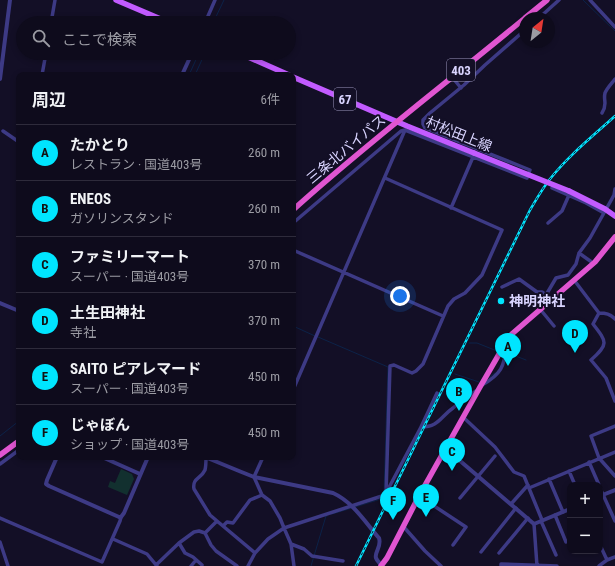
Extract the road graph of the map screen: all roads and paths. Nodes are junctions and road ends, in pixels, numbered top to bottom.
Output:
1 (10, 0) edge
2 (55, 0) edge
3 (116, 0) edge
4 (215, 0) edge
5 (547, 0) edge
6 (559, 0) edge
7 (590, 0) edge
8 (532, 12) edge
9 (546, 12) edge
10 (52, 16) edge
11 (154, 16) edge
12 (208, 16) edge
13 (519, 23) edge
14 (615, 27) edge
15 (519, 35) edge
16 (45, 60) edge
17 (189, 60) edge
18 (255, 60) edge
19 (1, 66) edge
20 (43, 72) edge
21 (183, 72) edge
22 (283, 72) edge
23 (452, 77) junction
24 (296, 78) edge
25 (0, 79) edge
26 (615, 79) edge
27 (461, 88) junction
28 (602, 113) dead end
29 (397, 122) junction
30 (405, 130) junction
31 (3, 131) dead end
32 (16, 140) edge
33 (474, 155) junction
34 (385, 178) junction
35 (552, 188) dead end
36 (615, 188) edge
37 (569, 193) junction
38 (296, 207) edge
39 (451, 208) junction
40 (604, 211) junction
41 (615, 216) edge
42 (296, 220) edge
43 (548, 223) dead end
44 (615, 238) edge
45 (296, 251) edge
46 (579, 253) junction
47 (593, 263) junction
48 (343, 273) junction
49 (574, 280) junction
50 (502, 288) dead end
51 (546, 295) junction
52 (551, 299) junction
53 (0, 303) edge
54 (540, 309) junction
55 (16, 310) edge
56 (599, 313) junction
57 (444, 316) junction
58 (615, 319) edge
59 (554, 326) dead end
60 (505, 344) junction
61 (296, 383) edge
62 (478, 389) junction
63 (437, 393) dead end
64 (615, 401) edge
65 (463, 417) junction
66 (615, 426) edge
67 (421, 427) junction
68 (16, 443) edge
69 (445, 448) junction
70 (16, 452) edge
71 (615, 452) edge
72 (0, 455) edge
73 (495, 456) dead end
74 (599, 458) junction
75 (56, 460) edge
76 (109, 460) edge
77 (147, 460) edge
78 (206, 460) edge
79 (213, 460) edge
80 (262, 460) edge
81 (589, 462) junction
82 (0, 464) edge
83 (569, 470) junction
84 (140, 474) junction
85 (478, 476) junction
86 (615, 476) edge
87 (254, 477) junction
88 (549, 479) junction
89 (574, 482) edge
90 (597, 482) edge
91 (528, 486) junction
92 (615, 490) edge
93 (386, 494) junction
94 (262, 495) junction
95 (603, 495) edge
96 (419, 496) junction
97 (603, 497) edge
98 (460, 498) dead end
99 (511, 504) junction
100 (352, 505) junction
101 (516, 508) junction
102 (567, 510) edge
103 (563, 512) junction
104 (555, 515) junction
105 (614, 515) edge
106 (121, 517) junction
107 (0, 518) edge
108 (528, 518) junction
109 (217, 521) junction
110 (542, 521) junction
111 (615, 521) edge
112 (534, 524) junction
113 (223, 526) junction
114 (403, 526) junction
115 (284, 528) junction
116 (205, 533) junction
117 (113, 539) junction
118 (0, 542) edge
119 (567, 542) edge
120 (179, 543) junction
121 (291, 544) junction
122 (453, 545) dead end
123 (603, 551) edge
124 (2, 552) edge
125 (480, 552) dead end
126 (255, 553) junction
127 (499, 553) dead end
128 (556, 555) dead end
129 (615, 557) edge
130 (6, 558) junction
131 (0, 560) edge
132 (196, 560) junction
133 (607, 560) junction
134 (343, 561) dead end
135 (202, 565) dead end
136 (8, 566) edge
137 (156, 566) edge
138 (191, 566) edge
139 (237, 566) edge
140 (248, 566) edge
141 (294, 566) edge
142 (382, 566) edge
143 (441, 566) edge
144 (501, 566) edge
145 (537, 566) edge
146 (557, 566) edge
147 (599, 566) edge

1 - 19 street
2 - 10 street
3 - 11 main road
4 - 12 street
5 - 8 highway, 403
6 - 9 street
7 - 14 street
13 - 23 highway, 403
15 - 27 street
16 - 20 street
17 - 21 street
18 - 22 main road
19 - 25 street
23 - 27 street
23 - 29 highway, 403
24 - 29 main road, 村松田上線 / 67
26 - 28 street
27 - 33 street
29 - 33 main road, 村松田上線 / 67
29 - 38 highway, 三条北バイパス / 403
30 - 33 street
30 - 34 street
30 - 42 street
31 - 32 street
33 - 37 main road, 村松田上線 / 67, bridge
33 - 39 street
34 - 39 street
34 - 48 street
35 - 37 street
36 - 40 street
37 - 40 main road, 村松田上線 / 67
37 - 43 street
39 - 57 street
40 - 41 main road, 村松田上線 / 67
40 - 46 street
44 - 47 highway
45 - 48 street
46 - 47 street
46 - 51 street
47 - 49 highway
48 - 57 street
48 - 61 street
49 - 52 highway
49 - 56 street
50 - 51 street
51 - 52 street
52 - 54 highway
53 - 55 street
54 - 59 street
54 - 60 highway
56 - 58 street
56 - 64 street
57 - 93 street
60 - 62 highway
60 - 62 street
62 - 65 highway
62 - 67 street
63 - 67 street
65 - 69 highway
65 - 91 street
66 - 74 street
67 - 93 street
68 - 72 highway
69 - 85 street
69 - 96 highway
70 - 82 street
71 - 74 street
73 - 85 street
74 - 81 street
74 - 86 street
75 - 106 street
76 - 84 street
77 - 84 street
78 - 109 street
79 - 87 street
80 - 87 street
81 - 83 street
81 - 90 street
83 - 88 street
83 - 89 street
84 - 106 street
85 - 98 street
85 - 99 street
87 - 94 street
87 - 100 street
88 - 91 street
88 - 103 street
91 - 99 street
91 - 110 street
92 - 95 street
93 - 100 street
94 - 113 street
94 - 115 street
96 - 114 highway
96 - 122 street
97 - 105 street
99 - 101 street
100 - 115 street
100 - 142 street
101 - 108 street
101 - 125 street
102 - 103 street
103 - 104 street
104 - 110 street
104 - 119 street
105 - 111 street
106 - 117 street
107 - 117 street
108 - 112 street
108 - 127 street
109 - 113 street
109 - 116 street
110 - 112 street
110 - 128 street
112 - 145 street
113 - 126 street
114 - 142 highway
114 - 143 street
115 - 121 street
115 - 126 street
116 - 120 street
116 - 139 street
117 - 137 street
118 - 124 street
120 - 132 street
120 - 137 street
121 - 134 street
121 - 141 street
123 - 133 street
124 - 130 street
126 - 140 street
129 - 133 street
130 - 131 street
130 - 136 street
132 - 135 street
132 - 138 street
133 - 147 street
144 - 145 street
145 - 146 street

